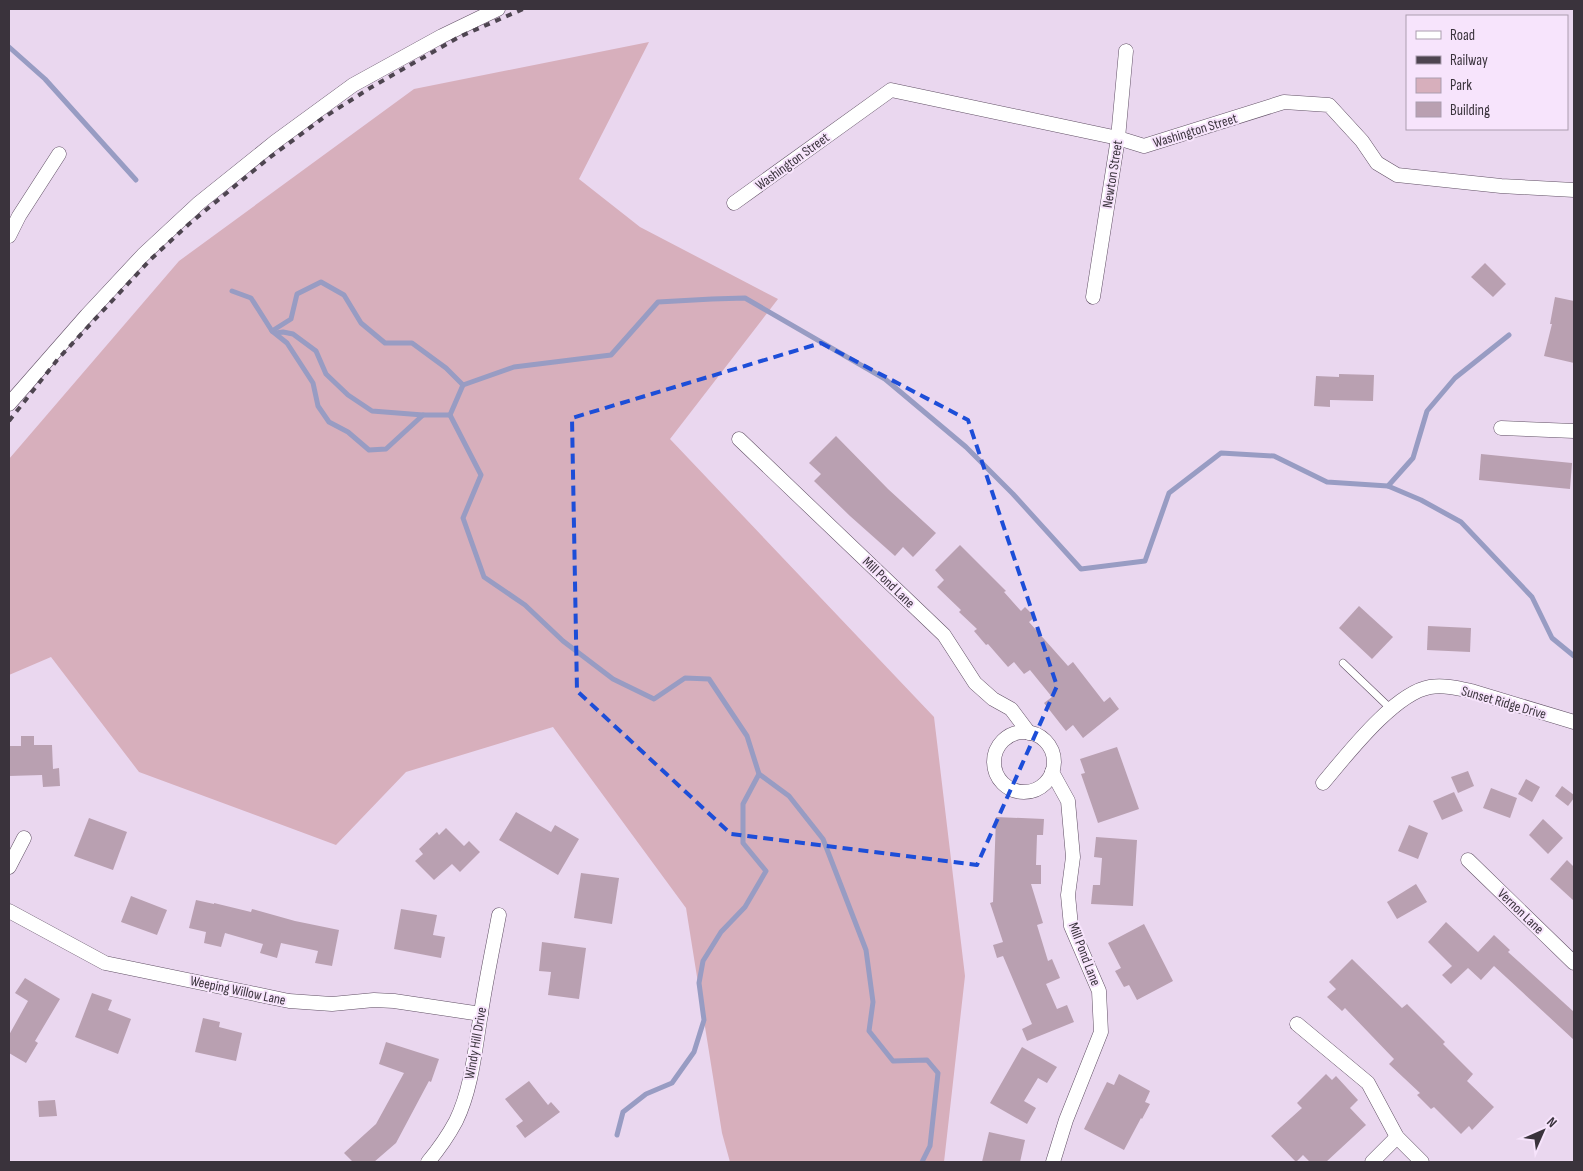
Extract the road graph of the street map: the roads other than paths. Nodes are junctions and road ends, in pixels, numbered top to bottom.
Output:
1 (498, 9) edge
2 (1126, 51) dead end
3 (1118, 138) junction
4 (59, 154) dead end
5 (1574, 190) edge
6 (734, 203) dead end
7 (9, 236) edge
8 (1093, 297) dead end
9 (9, 404) edge
10 (1501, 428) dead end
11 (1574, 431) edge
12 (739, 439) dead end
13 (1343, 663) dead end
14 (1392, 709) junction
15 (1574, 722) edge
16 (1029, 733) junction
17 (1052, 772) junction
18 (1323, 783) dead end
19 (24, 838) dead end
20 (1468, 860) dead end
21 (9, 867) edge
22 (9, 911) edge
23 (499, 915) dead end
24 (1574, 963) edge
25 (481, 1014) junction
26 (1297, 1024) dead end
27 (1397, 1137) junction
28 (428, 1162) edge
29 (1052, 1162) edge
30 (1372, 1162) edge
31 (1422, 1162) edge

1 - 9 street
2 - 3 street, Newton Street
3 - 5 street, Washington Street
3 - 6 street, Washington Street
3 - 8 street, Newton Street
4 - 7 street
10 - 11 street
12 - 16 street, Mill Pond Lane
13 - 14 lane
14 - 15 street, Sunset Ridge Drive
14 - 18 street, Sunset Ridge Drive
16 - 17 street, Mill Pond Lane
16 - 17 street
17 - 29 street, Mill Pond Lane
19 - 21 street
20 - 24 street, Vernon Lane
22 - 25 street, Weeping Willow Lane
23 - 25 street, Windy Hill Drive
25 - 28 street, Windy Hill Drive
26 - 27 street
27 - 30 street
27 - 31 street

